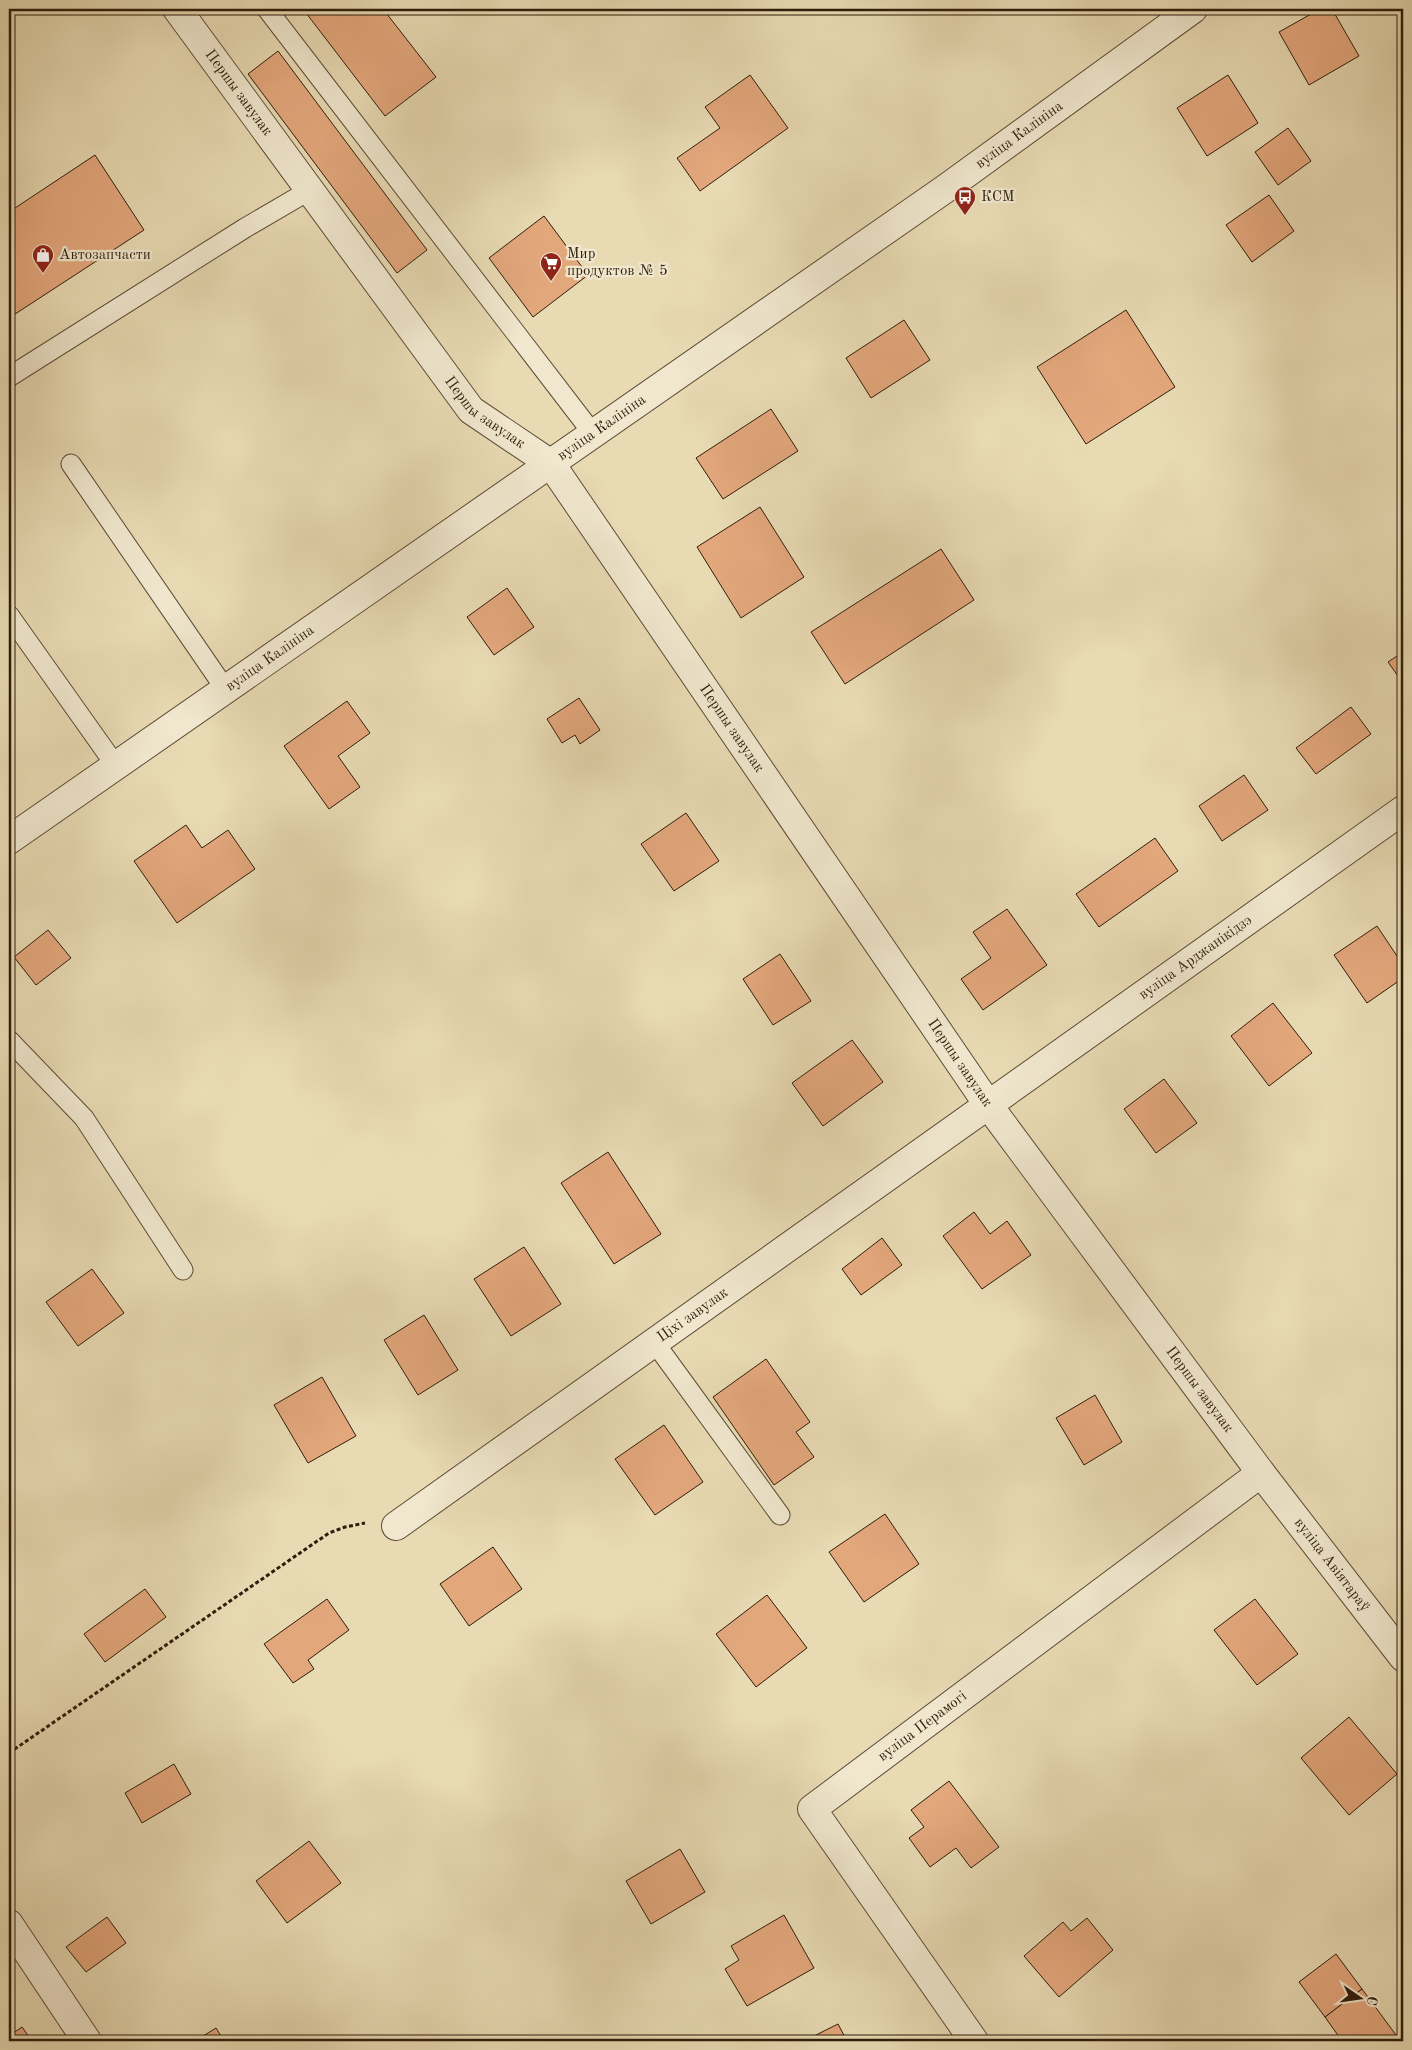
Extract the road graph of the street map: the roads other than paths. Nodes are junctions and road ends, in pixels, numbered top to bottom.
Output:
1 (176, 9) edge
2 (267, 9) edge
3 (1193, 9) edge
4 (310, 190) junction
5 (9, 377) edge
6 (594, 435) junction
7 (71, 464) dead end
8 (552, 464) junction
9 (9, 615) edge
10 (226, 690) junction
11 (116, 766) junction
12 (1403, 810) edge
13 (9, 840) edge
14 (9, 1040) edge
15 (989, 1106) junction
16 (183, 1270) dead end
17 (655, 1343) junction
18 (1261, 1473) junction
19 (780, 1516) dead end
20 (396, 1526) road end
21 (1403, 1657) edge
22 (9, 1924) edge
23 (87, 2041) edge
24 (974, 2041) edge

1 - 4 street, Першы завулак
2 - 6 lane
3 - 6 street, вуліца Калініна
4 - 5 lane
4 - 8 street, Першы завулак
6 - 8 street, вуліца Калініна
7 - 10 lane
8 - 10 street, вуліца Калініна
8 - 15 street, Першы завулак
9 - 11 lane
10 - 11 street, вуліца Калініна
11 - 13 street, вуліца Калініна
12 - 15 street, вуліца Арджанікідзэ
14 - 16 lane
15 - 17 street, Ціхі завулак
15 - 18 street, Першы завулак
17 - 19 lane
17 - 20 street, Ціхі завулак
18 - 21 street, вуліца Авіятараў
18 - 24 street, вуліца Перамогі
22 - 23 street

